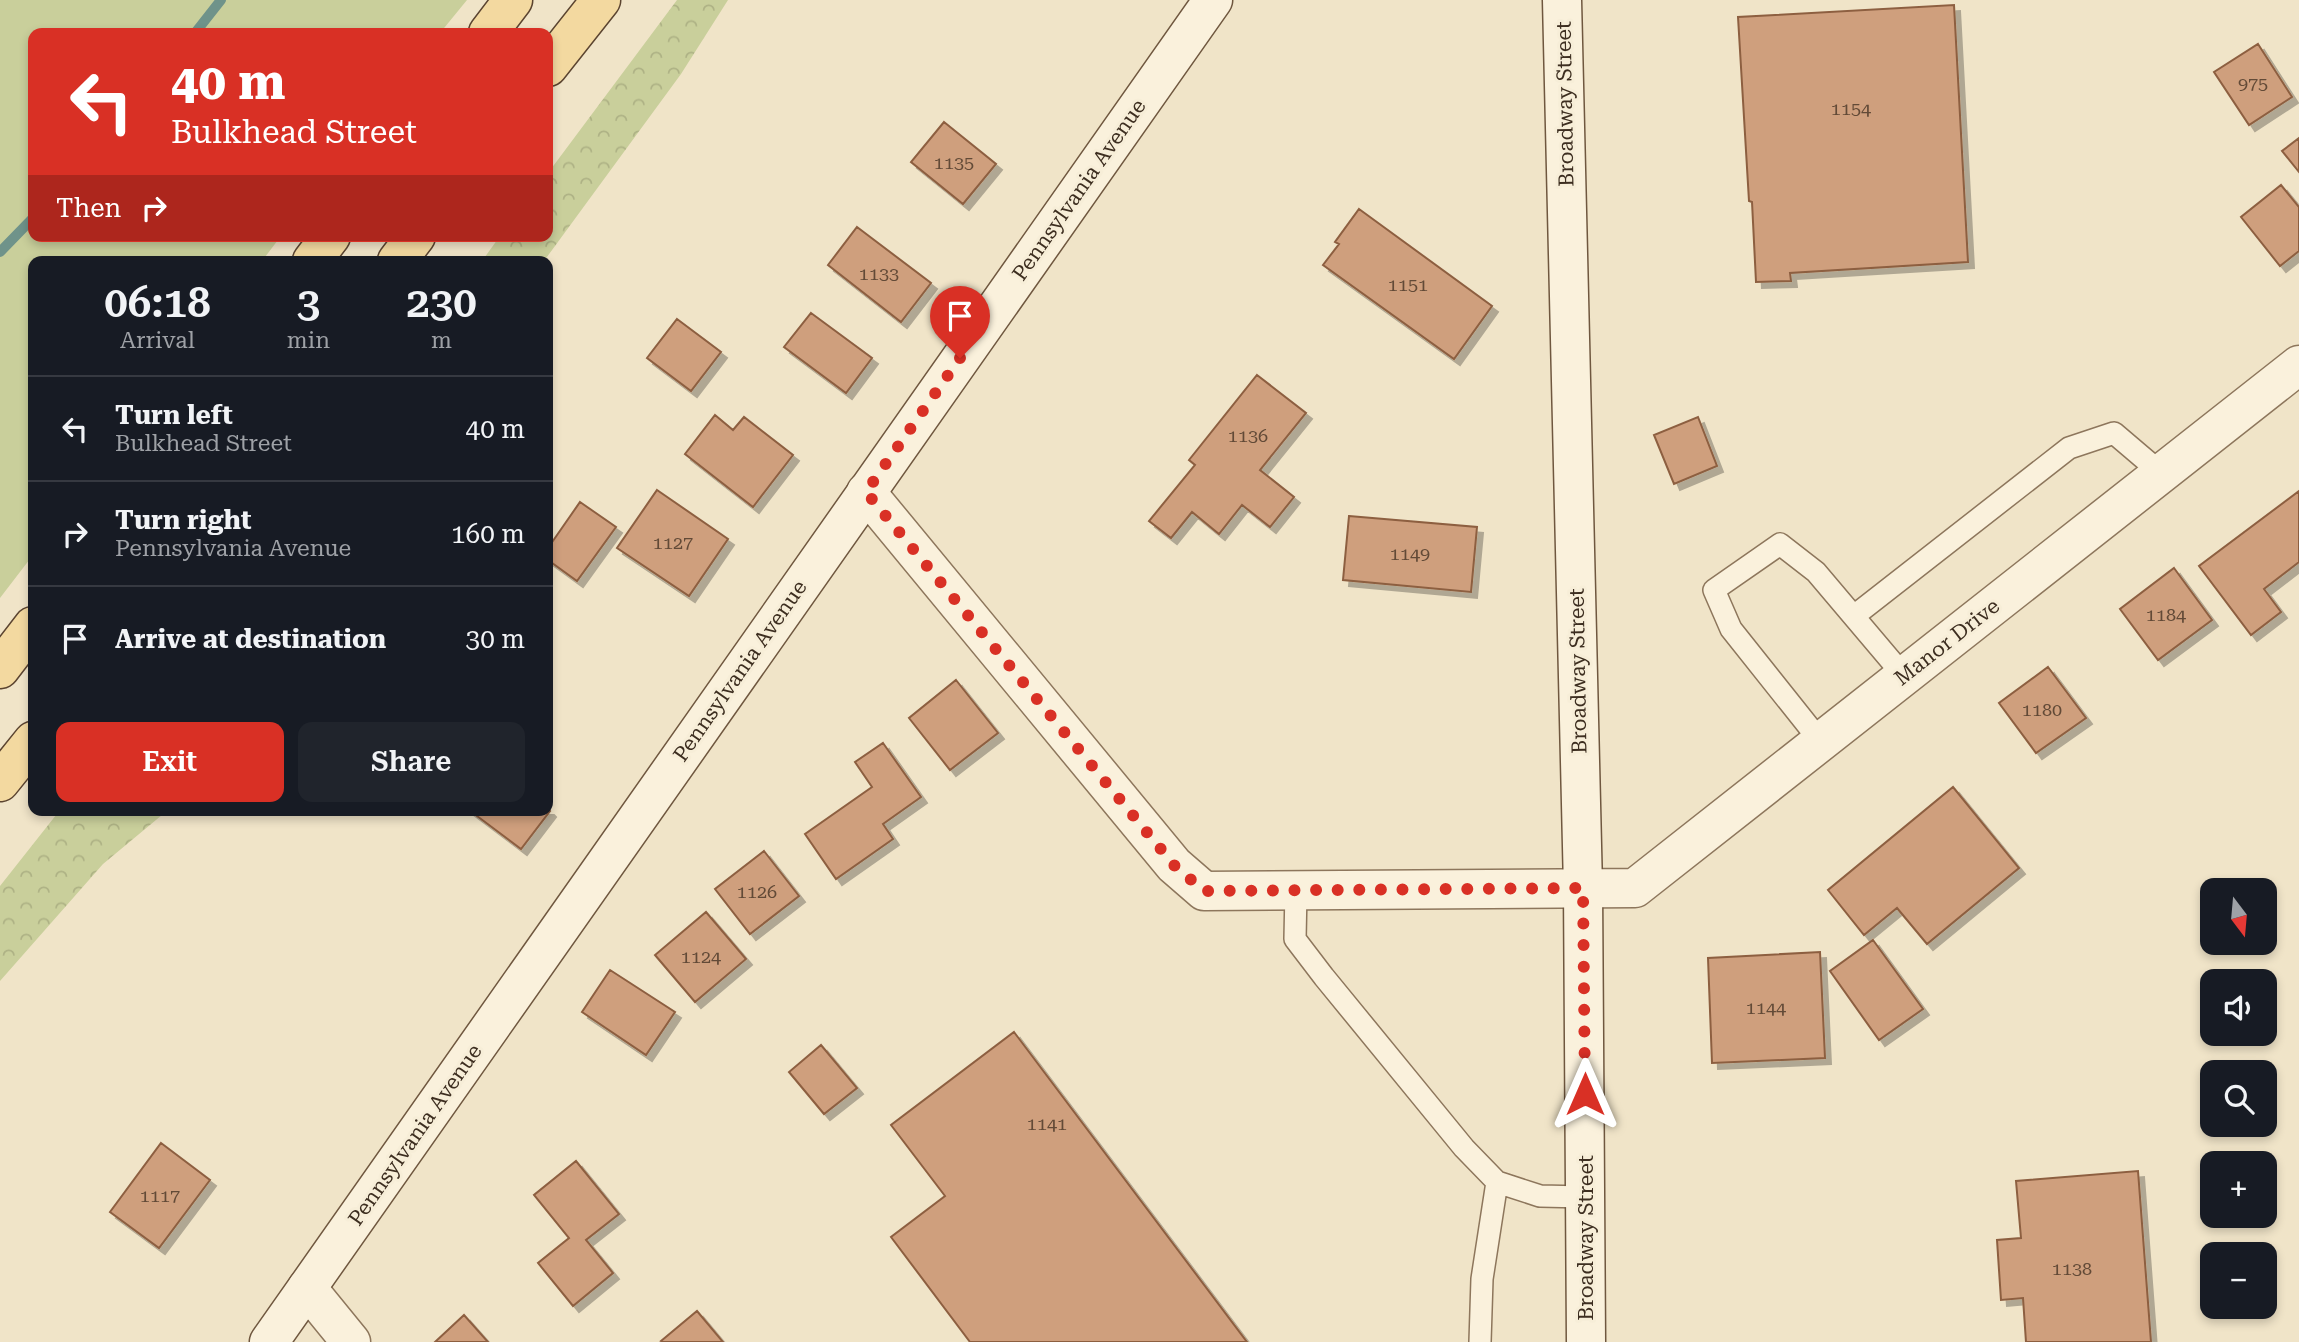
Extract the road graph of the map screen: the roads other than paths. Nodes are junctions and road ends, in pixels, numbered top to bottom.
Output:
1 (513, 0) edge
2 (601, 0) edge
3 (1213, 0) edge
4 (1562, 0) edge
5 (492, 28) edge
6 (553, 61) edge
7 (326, 242) edge
8 (411, 242) edge
9 (316, 256) edge
10 (401, 256) edge
11 (2299, 365) edge
12 (2161, 473) junction
13 (866, 492) junction
14 (1854, 616) junction
15 (28, 633) edge
16 (0, 669) edge
17 (1904, 676) junction
18 (1821, 742) junction
19 (28, 747) edge
20 (0, 782) edge
21 (1583, 888) junction
22 (1296, 890) junction
23 (1497, 1182) junction
24 (1585, 1197) junction
25 (307, 1288) junction
26 (269, 1342) edge
27 (351, 1342) edge
28 (1480, 1342) edge
29 (1586, 1342) edge

1 - 5 main road
2 - 6 main road
3 - 13 street, Pennsylvania Avenue
4 - 21 street, Broadway Street
7 - 9 main road
8 - 10 main road
11 - 12 street, Manor Drive
12 - 14 lane
12 - 17 street, Manor Drive
13 - 22 street, Manor Drive
13 - 25 street, Pennsylvania Avenue
14 - 17 lane
14 - 18 lane
15 - 16 main road
17 - 18 street, Manor Drive
18 - 21 street, Manor Drive
19 - 20 main road
21 - 22 street, Manor Drive
21 - 24 street, Broadway Street
22 - 23 lane
23 - 24 lane
23 - 28 lane
24 - 29 street, Broadway Street
25 - 26 street, Pennsylvania Avenue
25 - 27 street

